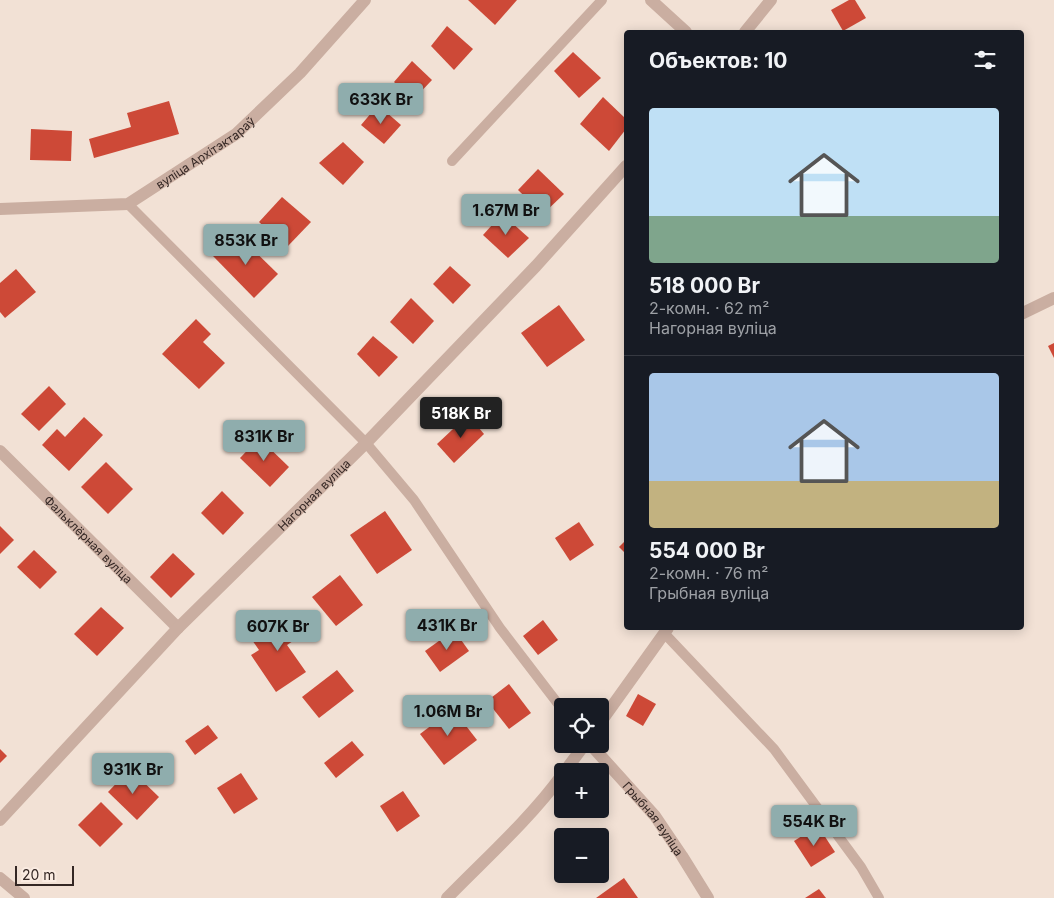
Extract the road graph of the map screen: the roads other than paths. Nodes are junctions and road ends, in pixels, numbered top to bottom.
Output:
1 (366, 0) edge
2 (602, 0) edge
3 (651, 0) edge
4 (771, 0) edge
5 (684, 30) edge
6 (747, 30) edge
7 (452, 161) dead end
8 (624, 168) edge
9 (128, 204) junction
10 (0, 209) edge
11 (1054, 298) edge
12 (1024, 313) edge
13 (366, 443) junction
14 (0, 451) edge
15 (178, 628) junction
16 (666, 630) edge
17 (554, 699) edge
18 (609, 710) edge
19 (598, 753) edge
20 (554, 785) edge
21 (0, 820) edge
22 (0, 878) edge
23 (24, 898) edge
24 (447, 898) edge
25 (708, 898) edge
26 (879, 898) edge

1 - 9 street, вуліца Архітэктараў
2 - 7 lane
3 - 5 street
4 - 6 street
8 - 13 street, Нагорная вуліца
9 - 10 street
9 - 13 lane
11 - 12 street
13 - 15 street, Нагорная вуліца
13 - 17 lane
14 - 15 street, Фальклёрная вуліца
15 - 21 street, Нагорная вуліца
16 - 18 street
16 - 26 lane
19 - 25 street, Грыбная вуліца
20 - 24 street
22 - 23 street

